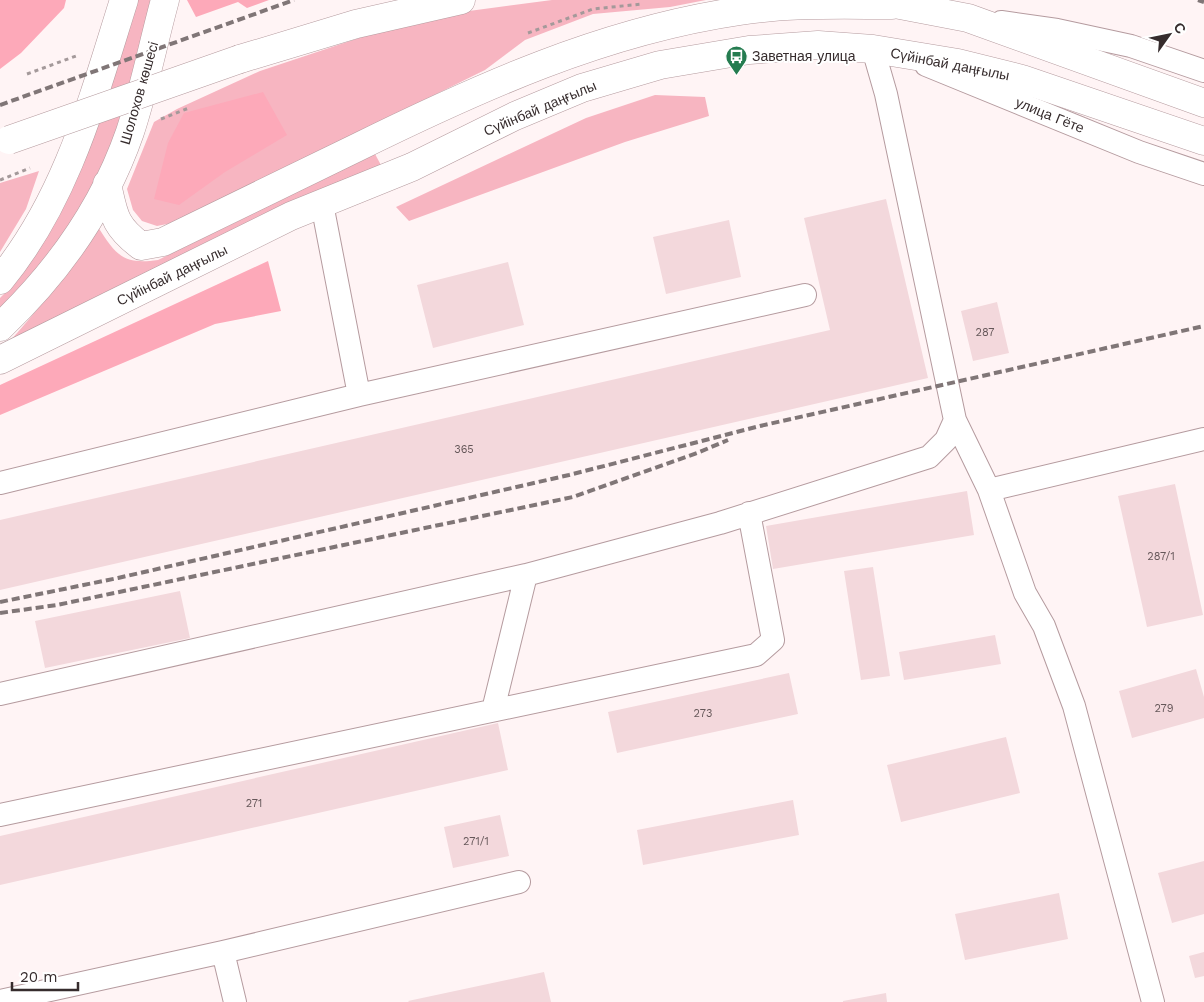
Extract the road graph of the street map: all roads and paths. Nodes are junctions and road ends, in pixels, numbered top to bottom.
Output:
1 (124, 0) edge
2 (165, 0) edge
3 (460, 0) edge
4 (882, 2) edge
5 (642, 4) dead end
6 (968, 18) junction
7 (528, 33) dead end
8 (885, 51) junction
9 (76, 56) dead end
10 (1204, 70) edge
11 (28, 74) dead end
12 (1204, 103) edge
13 (189, 108) dead end
14 (155, 121) dead end
15 (394, 130) junction
16 (1204, 141) edge
17 (5, 142) edge
18 (412, 167) junction
19 (30, 168) dead end
20 (1204, 174) edge
21 (0, 180) edge
22 (107, 184) junction
23 (322, 204) junction
24 (0, 280) edge
25 (805, 295) dead end
26 (0, 327) edge
27 (0, 360) edge
28 (359, 395) junction
29 (955, 420) junction
30 (1204, 439) edge
31 (0, 484) edge
32 (989, 490) junction
33 (749, 513) junction
34 (526, 575) junction
35 (0, 694) edge
36 (493, 710) junction
37 (0, 815) edge
38 (519, 882) dead end
39 (223, 952) junction
40 (0, 1001) edge
41 (235, 1002) edge
42 (1153, 1002) edge

1 - 24 main road
2 - 22 main road, Шолохов көшесі
3 - 17 main road, bridge
4 - 6 main road
4 - 15 main road
5 - 7 path
6 - 10 street
6 - 12 main road
8 - 16 main road, Сүйінбай даңғылы
8 - 18 main road, Сүйінбай даңғылы
8 - 20 street, улица Гёте
8 - 29 street
9 - 11 path
13 - 14 path
15 - 18 main road
15 - 22 main road
18 - 23 main road, Сүйінбай даңғылы
19 - 21 path
22 - 26 main road, Шолохов көшесі
23 - 27 main road, Сүйінбай даңғылы
23 - 28 street
25 - 28 street
28 - 31 street
29 - 32 street
29 - 33 street
30 - 32 street
32 - 42 street
33 - 34 street
33 - 36 street
34 - 35 street
34 - 36 street
36 - 37 street
38 - 39 street
39 - 40 street
39 - 41 street

